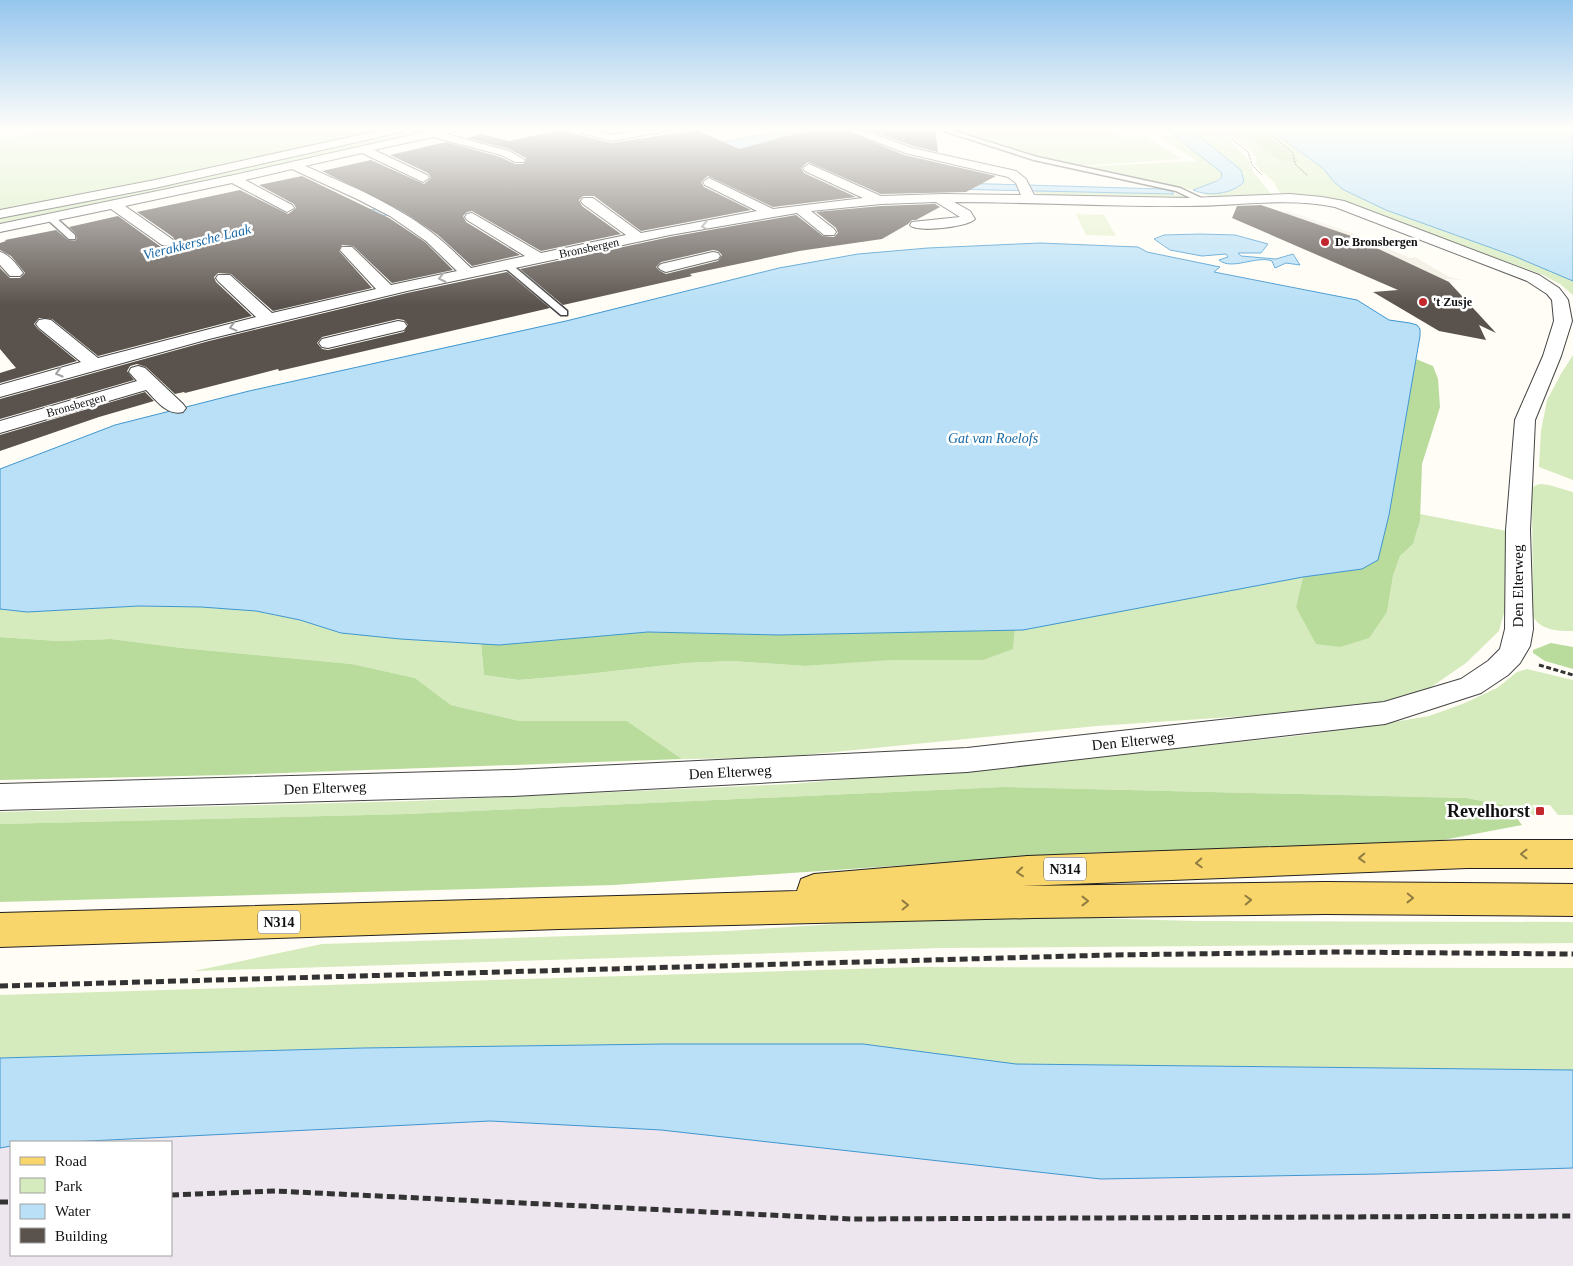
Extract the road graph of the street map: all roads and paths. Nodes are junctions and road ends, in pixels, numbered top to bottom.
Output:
1 (134, 188) edge
2 (192, 188) edge
3 (251, 188) edge
4 (344, 188) edge
5 (721, 188) edge
6 (853, 188) edge
7 (1024, 188) edge
8 (1174, 188) edge
9 (1026, 192) junction
10 (939, 198) junction
11 (880, 200) junction
12 (588, 201) dead end
13 (1206, 202) junction
14 (115, 205) junction
15 (287, 208) dead end
16 (801, 210) junction
17 (772, 213) junction
18 (0, 214) edge
19 (472, 217) dead end
20 (51, 218) junction
21 (916, 225) dead end
22 (0, 228) edge
23 (830, 232) dead end
24 (659, 235) junction
25 (72, 237) dead end
26 (638, 238) junction
27 (167, 242) dead end
28 (347, 250) dead end
29 (0, 256) edge
30 (712, 256) dead end
31 (538, 258) junction
32 (691, 261) junction
33 (506, 265) junction
34 (666, 267) dead end
35 (15, 273) dead end
36 (468, 273) junction
37 (224, 278) dead end
38 (386, 290) junction
39 (330, 303) junction
40 (564, 313) dead end
41 (267, 318) junction
42 (44, 324) dead end
43 (398, 326) dead end
44 (364, 333) junction
45 (328, 343) dead end
46 (120, 356) junction
47 (93, 363) junction
48 (152, 383) junction
49 (0, 391) edge
50 (176, 408) dead end
51 (0, 427) edge
52 (0, 797) edge
53 (1573, 854) edge
54 (1573, 900) edge
55 (559, 913) junction
56 (0, 930) edge
57 (1573, 954) edge
58 (0, 986) edge
59 (172, 1195) edge
60 (1573, 1216) edge

1 - 18 street
2 - 14 street
3 - 15 street
4 - 36 street
5 - 17 street
6 - 11 street, Bronsbergen
7 - 9 street, Bronsbergen
8 - 13 lane
9 - 10 street, Bronsbergen
9 - 13 street, Bronsbergen
10 - 11 street, Bronsbergen
10 - 21 street
11 - 16 street, Bronsbergen
12 - 26 street, Bronsbergen
13 - 52 street, Den Elterweg
14 - 20 street
14 - 27 street
16 - 17 street, Bronsbergen
16 - 23 street
17 -> 24 street, Bronsbergen
19 - 31 street, Bronsbergen
20 - 22 street
20 - 25 lane
24 - 26 street, Bronsbergen
24 - 32 street
26 - 31 street, Bronsbergen
28 - 38 street
29 - 35 street
30 - 32 street
31 - 33 street, Bronsbergen
32 - 34 street
33 - 36 street, Bronsbergen
33 - 40 lane
36 -> 38 street, Bronsbergen
37 - 41 street
38 - 39 street, Bronsbergen
39 - 41 street, Bronsbergen
39 - 44 street
41 -> 46 street, Bronsbergen
42 - 47 street
43 - 44 street
44 - 45 street
46 - 47 street, Bronsbergen
46 - 48 street
47 -> 49 street, Bronsbergen
48 - 50 street
48 - 51 street, Bronsbergen
53 -> 55 main road, N314
55 -> 54 main road, N314
55 - 56 main road, N314
57 - 58 path
59 - 60 path

